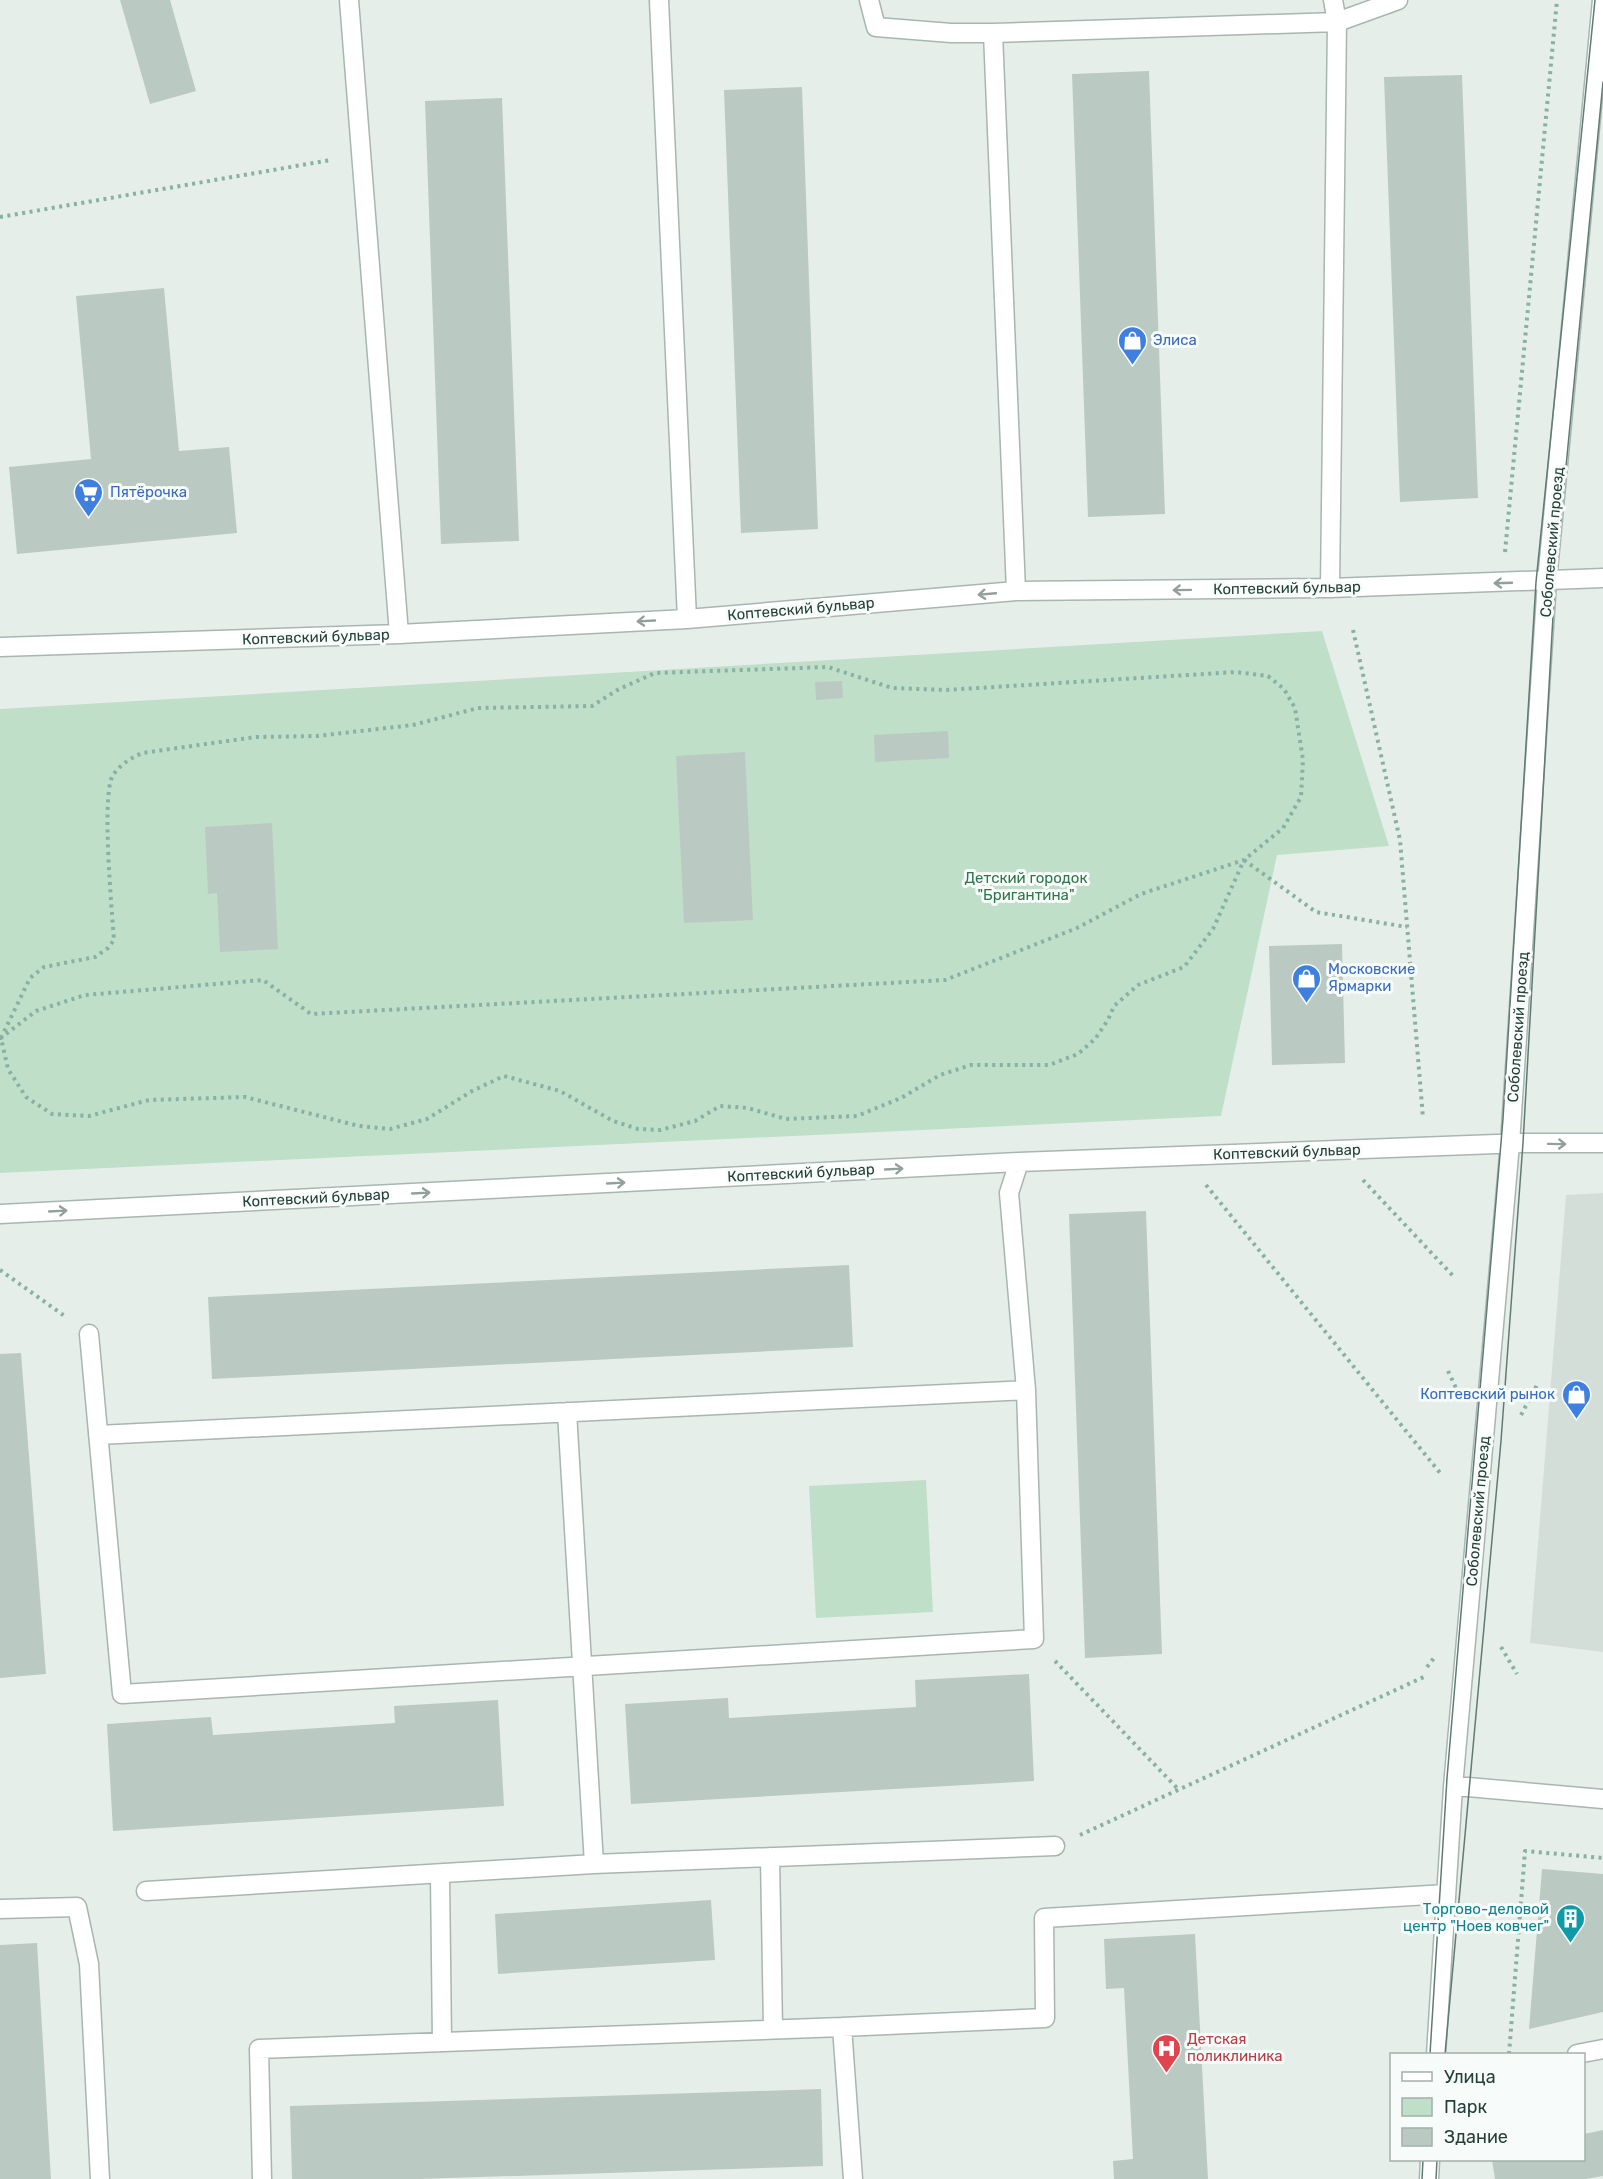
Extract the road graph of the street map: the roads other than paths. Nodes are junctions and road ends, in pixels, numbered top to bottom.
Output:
1 (349, 0) edge
2 (659, 0) edge
3 (869, 0) edge
4 (1333, 0) edge
5 (1398, 0) edge
6 (1602, 0) edge
7 (1337, 22) junction
8 (993, 33) junction
9 (1603, 579) edge
10 (1547, 581) junction
11 (1330, 588) junction
12 (1016, 591) junction
13 (687, 619) junction
14 (399, 634) junction
15 (0, 647) edge
16 (1603, 1143) edge
17 (1510, 1144) junction
18 (1019, 1162) junction
19 (0, 1214) edge
20 (89, 1334) road end
21 (1026, 1390) junction
22 (567, 1412) junction
23 (98, 1436) junction
24 (582, 1666) junction
25 (1453, 1787) junction
26 (1603, 1799) edge
27 (1056, 1846) road end
28 (770, 1857) junction
29 (594, 1864) junction
30 (440, 1874) junction
31 (146, 1891) dead end
32 (1446, 1894) junction
33 (0, 1909) edge
34 (842, 2027) junction
35 (773, 2029) junction
36 (442, 2042) junction
37 (1603, 2049) edge
38 (1436, 2053) edge
39 (1585, 2053) edge
40 (1430, 2161) edge
41 (99, 2179) edge
42 (262, 2179) edge
43 (853, 2179) edge
44 (1429, 2179) edge

1 - 14 street
2 - 13 street
3 - 8 street
4 - 7 street
5 - 7 street
6 - 10 street, Соболевский проезд
7 - 8 street
7 - 11 street
8 - 12 street
9 - 10 street, Коптевский бульвар
10 -> 11 street, Коптевский бульвар
10 - 17 street, Соболевский проезд
11 -> 12 street, Коптевский бульвар
12 -> 13 street, Коптевский бульвар
13 -> 14 street, Коптевский бульвар
14 - 15 street, Коптевский бульвар
17 -> 16 street, Коптевский бульвар
17 - 18 street, Коптевский бульвар
17 - 25 street, Соболевский проезд
19 -> 18 street, Коптевский бульвар
18 - 21 street
20 - 23 street
21 - 22 street
21 - 24 street
22 - 23 street
22 - 24 street
23 - 24 street
24 - 29 street
25 - 26 street
25 - 32 street, Соболевский проезд
27 - 28 street
28 - 29 street
28 - 35 street
29 - 30 street
30 - 31 street
30 - 36 street
32 - 34 street
32 - 38 street, Соболевский проезд
33 - 41 street
34 - 35 street
34 - 43 street
35 - 36 street
36 - 42 street
37 - 39 street
40 - 44 street

